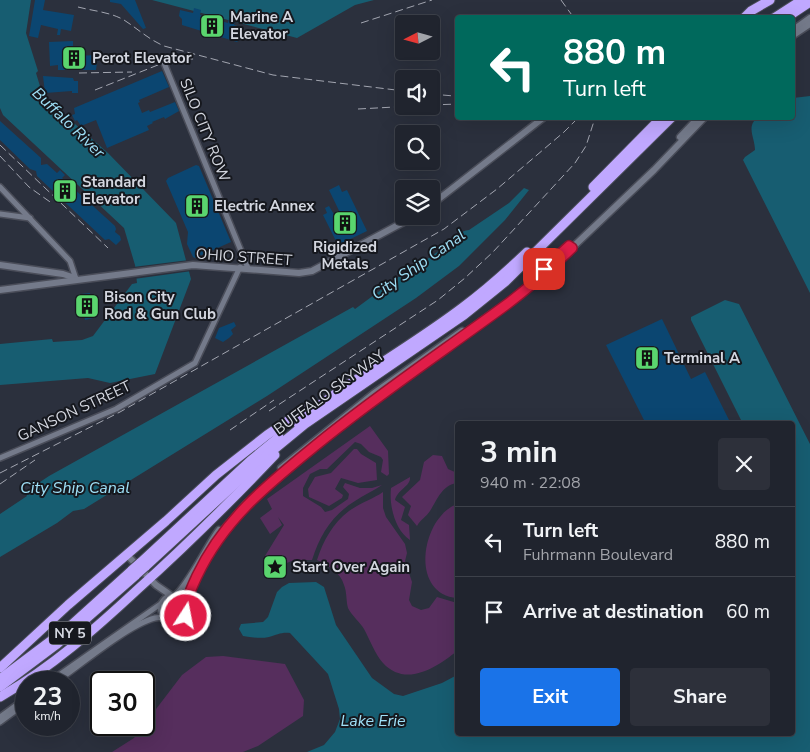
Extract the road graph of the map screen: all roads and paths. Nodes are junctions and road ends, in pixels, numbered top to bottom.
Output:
1 (770, 0) edge
2 (802, 0) edge
3 (810, 2) edge
4 (747, 15) edge
5 (779, 15) edge
6 (790, 15) edge
7 (810, 18) edge
8 (810, 24) edge
9 (795, 29) edge
10 (795, 34) edge
11 (162, 58) dead end
12 (539, 120) edge
13 (659, 120) edge
14 (669, 120) edge
15 (697, 120) edge
16 (701, 120) edge
17 (691, 128) junction
18 (621, 162) junction
19 (0, 187) edge
20 (440, 198) edge
21 (0, 214) edge
22 (30, 218) junction
23 (398, 225) edge
24 (0, 265) edge
25 (240, 267) junction
26 (248, 268) junction
27 (76, 279) junction
28 (0, 290) edge
29 (362, 380) junction
30 (321, 403) junction
31 (305, 424) junction
32 (0, 458) edge
33 (242, 507) junction
34 (128, 556) junction
35 (143, 565) junction
36 (134, 572) junction
37 (153, 582) junction
38 (173, 596) junction
39 (162, 603) junction
40 (186, 608) junction
41 (171, 620) junction
42 (0, 668) edge
43 (67, 671) edge
44 (68, 671) edge
45 (0, 680) edge
46 (0, 687) edge
47 (0, 697) edge
48 (15, 706) edge
49 (15, 711) edge
50 (0, 717) edge
51 (0, 722) edge

1 - 4 highway
2 - 5 highway
3 - 6 highway
7 - 9 street
8 - 10 street
11 - 26 street, SILO CITY ROW
12 - 20 street
13 - 18 highway, BUFFALO SKYWAY / NY 5
14 - 18 highway, BUFFALO SKYWAY / NY 5
15 - 17 street
16 - 17 street
17 - 33 street
18 - 29 highway, BUFFALO SKYWAY / NY 5
19 - 22 street
21 - 22 street
22 - 27 street
23 - 26 street, OHIO STREET
24 - 27 street
25 - 26 street, OHIO STREET
25 - 27 street, OHIO STREET
25 - 32 street, GANSON STREET
27 - 28 street, OHIO STREET
29 - 30 highway, BUFFALO SKYWAY / NY 5
29 - 31 highway, BUFFALO SKYWAY / NY 5
30 - 34 highway
30 - 35 highway, BUFFALO SKYWAY / NY 5
31 - 35 highway, BUFFALO SKYWAY / NY 5
31 - 37 highway
33 - 38 street
33 - 40 street
34 - 37 street
34 - 42 highway
35 - 36 highway, BUFFALO SKYWAY / NY 5, bridge
36 - 45 highway, BUFFALO SKYWAY / NY 5
36 - 46 highway, BUFFALO SKYWAY / NY 5
37 - 38 street
37 - 39 street
37 - 47 highway
38 - 39 street
38 - 40 street
39 - 41 street
39 - 43 street
40 - 41 street
40 - 41 street
41 - 44 street
48 - 50 street
49 - 51 street

